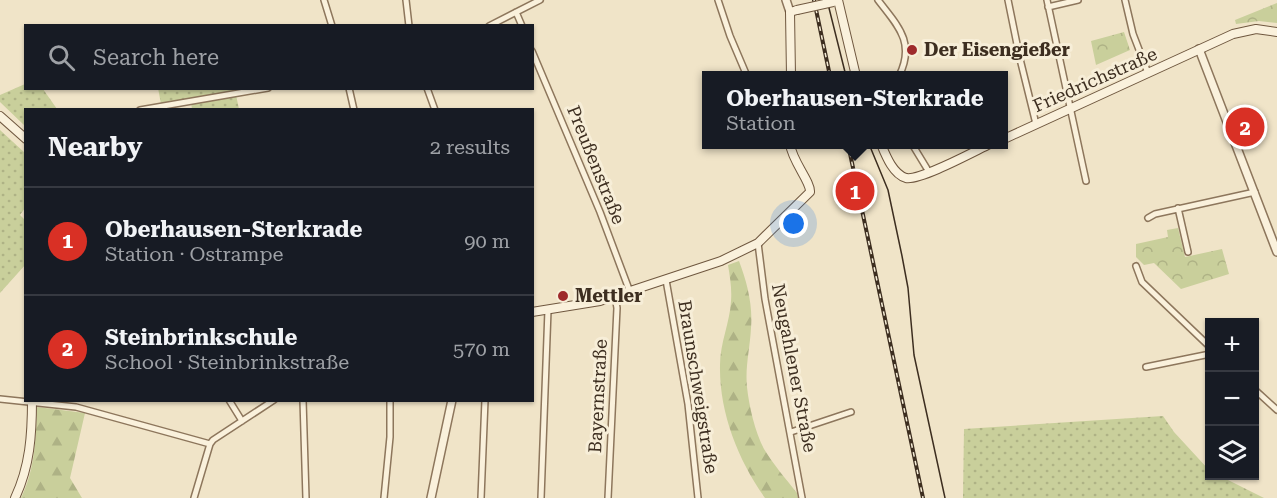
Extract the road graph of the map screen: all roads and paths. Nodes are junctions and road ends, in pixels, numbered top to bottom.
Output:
1 (324, 0) edge
2 (406, 0) edge
3 (540, 0) edge
4 (718, 0) edge
5 (786, 0) edge
6 (878, 0) edge
7 (1008, 0) edge
8 (1047, 0) edge
9 (1078, 0) edge
10 (1125, 0) edge
11 (836, 1) edge
12 (1048, 7) junction
13 (794, 11) junction
14 (516, 12) junction
15 (331, 24) edge
16 (409, 24) edge
17 (493, 24) edge
18 (521, 24) edge
19 (1277, 32) edge
20 (1198, 50) junction
21 (534, 56) edge
22 (745, 71) edge
23 (791, 71) edge
24 (855, 71) edge
25 (901, 71) edge
26 (1148, 73) junction
27 (256, 90) edge
28 (349, 90) edge
29 (428, 90) edge
30 (152, 108) edge
31 (354, 108) edge
32 (434, 108) edge
33 (1069, 108) junction
34 (0, 116) edge
35 (1036, 124) junction
36 (24, 137) edge
37 (1008, 137) edge
38 (791, 149) edge
39 (884, 149) edge
40 (915, 149) edge
41 (979, 149) edge
42 (929, 172) junction
43 (1086, 181) dead end
44 (1255, 192) junction
45 (1178, 208) junction
46 (1148, 218) dead end
47 (758, 243) junction
48 (1277, 251) edge
49 (1188, 252) dead end
50 (1136, 266) dead end
51 (666, 280) junction
52 (630, 292) junction
53 (615, 296) junction
54 (548, 310) junction
55 (534, 312) edge
56 (1205, 343) edge
57 (1205, 355) edge
58 (1146, 367) dead end
59 (1259, 394) edge
60 (0, 399) edge
61 (24, 401) edge
62 (32, 402) edge
63 (230, 402) edge
64 (271, 402) edge
65 (303, 402) edge
66 (390, 402) edge
67 (452, 402) edge
68 (485, 402) edge
69 (1277, 410) edge
70 (851, 412) dead end
71 (242, 420) junction
72 (791, 432) junction
73 (210, 444) junction
74 (15, 498) edge
75 (194, 498) edge
76 (306, 498) edge
77 (384, 498) edge
78 (431, 498) edge
79 (481, 498) edge
80 (541, 498) edge
81 (608, 498) edge
82 (698, 498) edge
83 (802, 498) edge

1 - 15 street
2 - 16 street
3 - 14 street
4 - 22 street
5 - 13 street
6 - 25 street
7 - 35 street
8 - 12 street
9 - 12 street
10 - 26 street
11 - 13 main road, bridge
11 - 24 main road
12 - 33 street
13 - 23 main road
14 - 17 street
14 - 18 street
19 - 20 main road, Friedrichstraße
20 - 26 main road, Friedrichstraße
20 - 44 street
21 - 52 street, Preußenstraße
26 - 33 main road, Friedrichstraße
27 - 30 street
28 - 31 street
29 - 32 street
33 - 35 main road, Friedrichstraße
33 - 43 street
34 - 36 main road
35 - 37 main road, Friedrichstraße
38 - 47 main road
39 - 42 main road
40 - 42 street
41 - 42 main road
44 - 45 street
44 - 48 street
45 - 46 street
45 - 49 street
47 - 51 main road
47 - 72 street, Neugahlener Straße
50 - 56 street
51 - 52 main road
51 - 82 street, Braunschweigstraße
52 - 53 main road
53 - 54 main road
53 - 81 street, Bayernstraße
54 - 55 main road
54 - 80 street
57 - 58 street
59 - 69 street
60 - 61 street
62 - 73 street
62 - 74 main road
63 - 71 street
64 - 71 street
65 - 76 street
66 - 77 street
67 - 78 street
68 - 79 street
70 - 72 street
71 - 73 street
72 - 83 street, Neugahlener Straße
73 - 75 street

